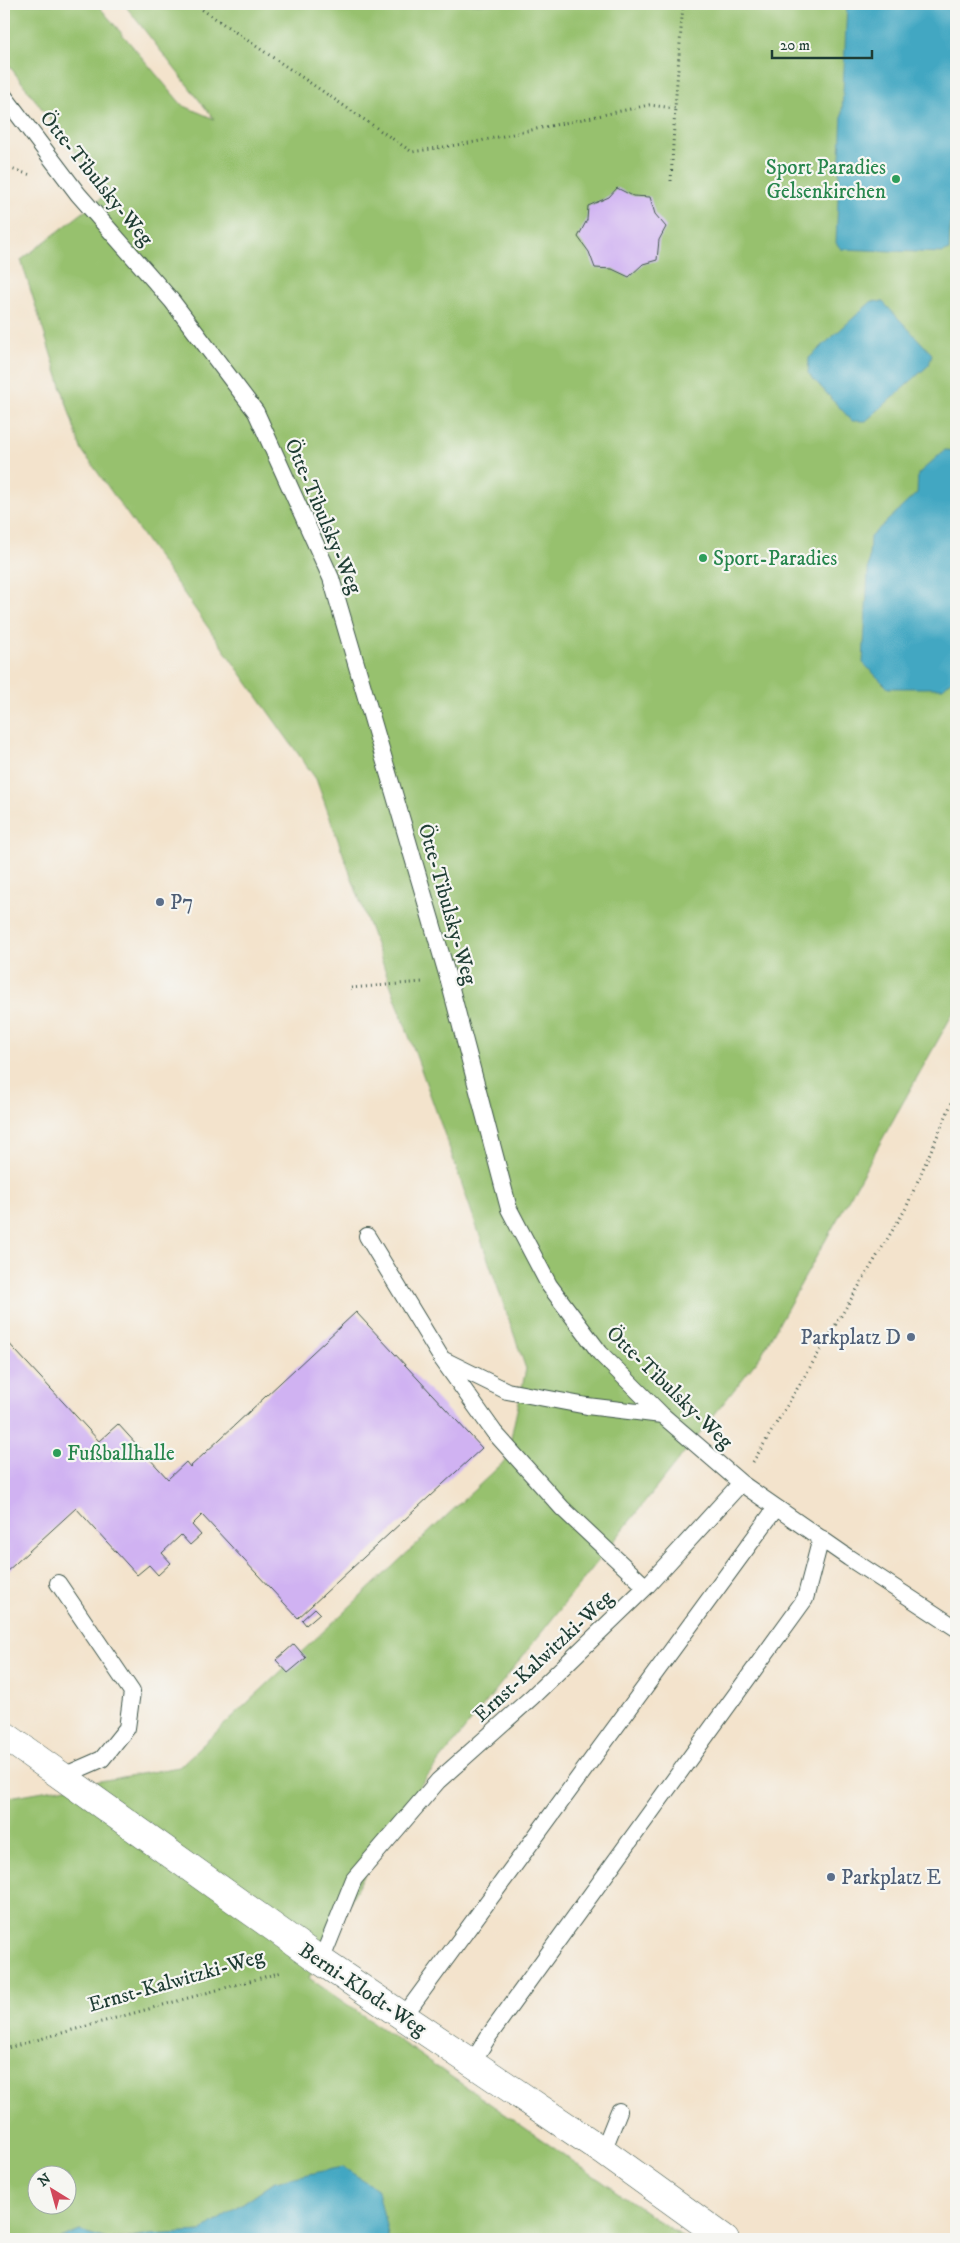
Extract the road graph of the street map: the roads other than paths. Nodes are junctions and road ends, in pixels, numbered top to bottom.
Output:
1 (4, 96) edge
2 (367, 1236) dead end
3 (442, 1359) junction
4 (662, 1415) junction
5 (741, 1483) junction
6 (776, 1508) junction
7 (820, 1538) junction
8 (58, 1583) dead end
9 (646, 1587) junction
10 (956, 1628) edge
11 (4, 1734) edge
12 (63, 1776) junction
13 (321, 1961) junction
14 (404, 2016) junction
15 (472, 2063) junction
16 (620, 2111) dead end
17 (603, 2151) junction
18 (725, 2239) edge

1 - 4 lane, Ötte-Tibulsky-Weg
2 - 3 lane
3 - 4 lane
3 - 9 lane
4 - 5 lane, Ötte-Tibulsky-Weg
5 - 6 lane, Ötte-Tibulsky-Weg
5 - 9 lane, Ernst-Kalwitzki-Weg
6 - 7 lane, Ötte-Tibulsky-Weg
6 - 14 lane
7 - 10 lane, Ötte-Tibulsky-Weg
7 - 15 lane
8 - 12 lane
9 - 13 lane, Ernst-Kalwitzki-Weg
11 - 12 street, Berni-Klodt-Weg
12 - 13 street, Berni-Klodt-Weg
13 - 14 street, Berni-Klodt-Weg
14 - 15 street, Berni-Klodt-Weg
15 - 17 street, Berni-Klodt-Weg
16 - 17 lane
17 - 18 street, Berni-Klodt-Weg

